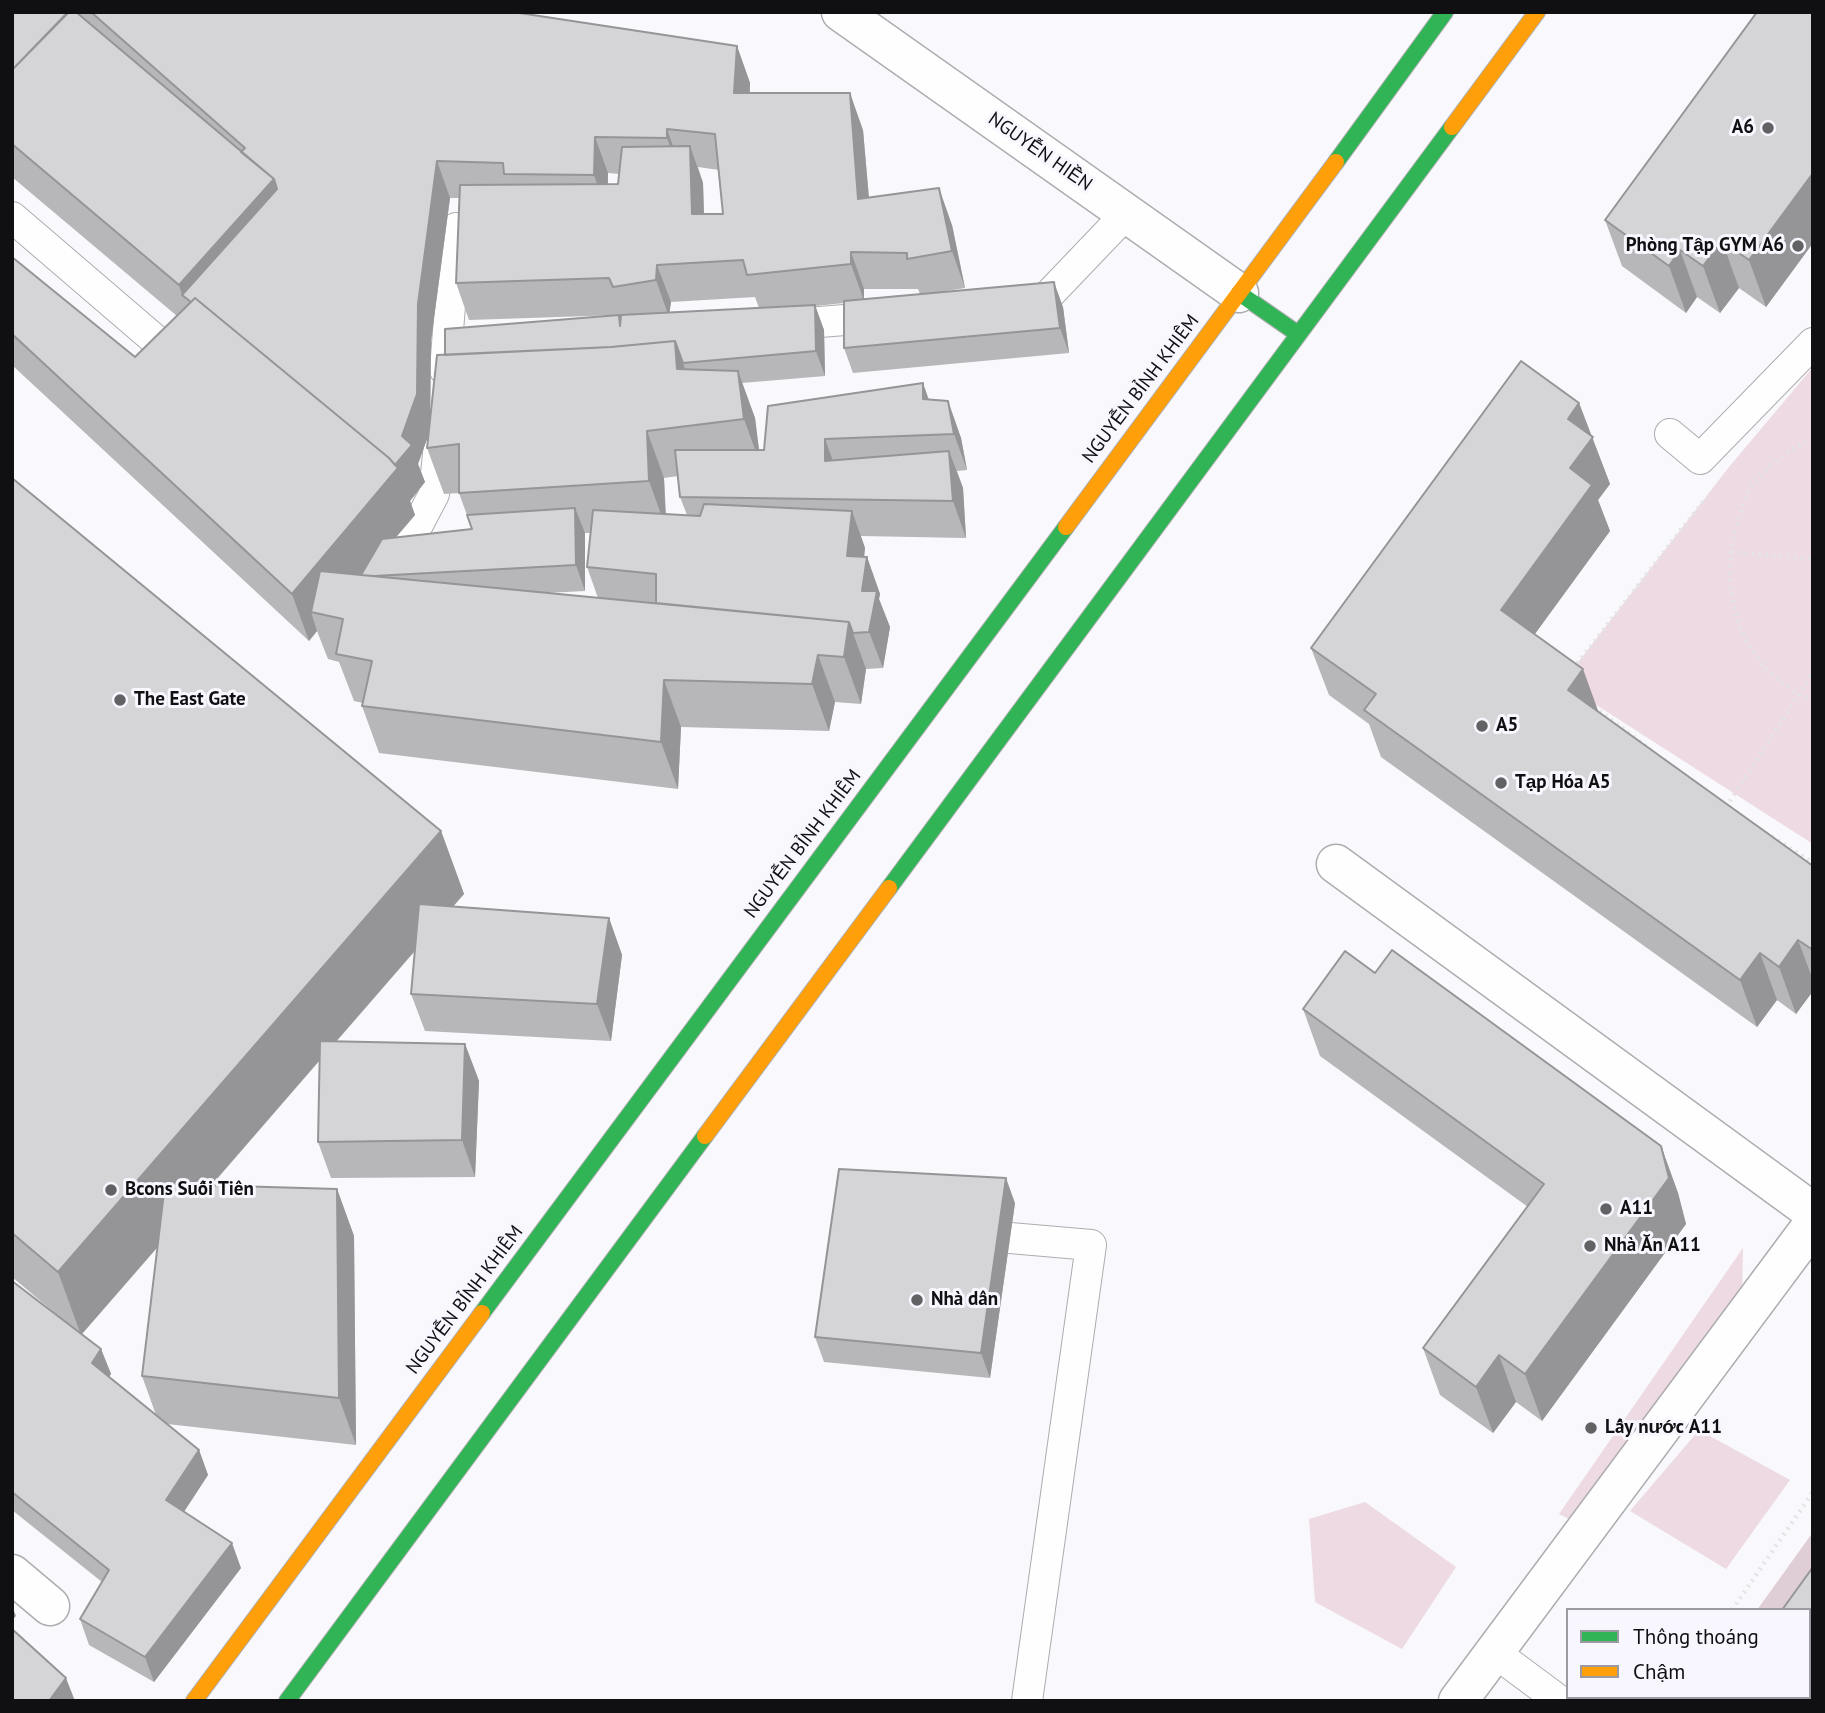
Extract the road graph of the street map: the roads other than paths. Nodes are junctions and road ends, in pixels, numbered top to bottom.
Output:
1 (842, 12) edge
2 (1445, 12) edge
3 (1536, 12) edge
4 (1126, 213) junction
5 (12, 217) edge
6 (456, 228) edge
7 (1239, 293) junction
8 (999, 307) edge
9 (903, 315) edge
10 (752, 328) edge
11 (1298, 334) junction
12 (1813, 342) edge
13 (167, 350) edge
14 (1670, 434) dead end
15 (402, 555) edge
16 (1336, 864) dead end
17 (1813, 1212) edge
18 (1813, 1224) edge
19 (1010, 1238) dead end
20 (12, 1574) edge
21 (50, 1606) dead end
22 (1494, 1652) junction
23 (194, 1701) edge
24 (287, 1701) edge
25 (1027, 1701) edge
26 (1458, 1701) edge
27 (1560, 1701) edge

1 - 4 street, NGUYỄN HIỀN
2 - 7 street, NGUYỄN BỈNH KHIÊM
3 - 11 street
4 - 7 street, NGUYỄN HIỀN
4 - 8 lane
5 - 13 lane
6 - 15 lane
7 - 11 street
7 - 23 street, NGUYỄN BỈNH KHIÊM
9 - 10 lane
11 - 24 street
12 - 14 lane
16 - 17 street
18 - 22 street
19 - 25 lane
20 - 21 street
22 - 26 street
22 - 27 lane

